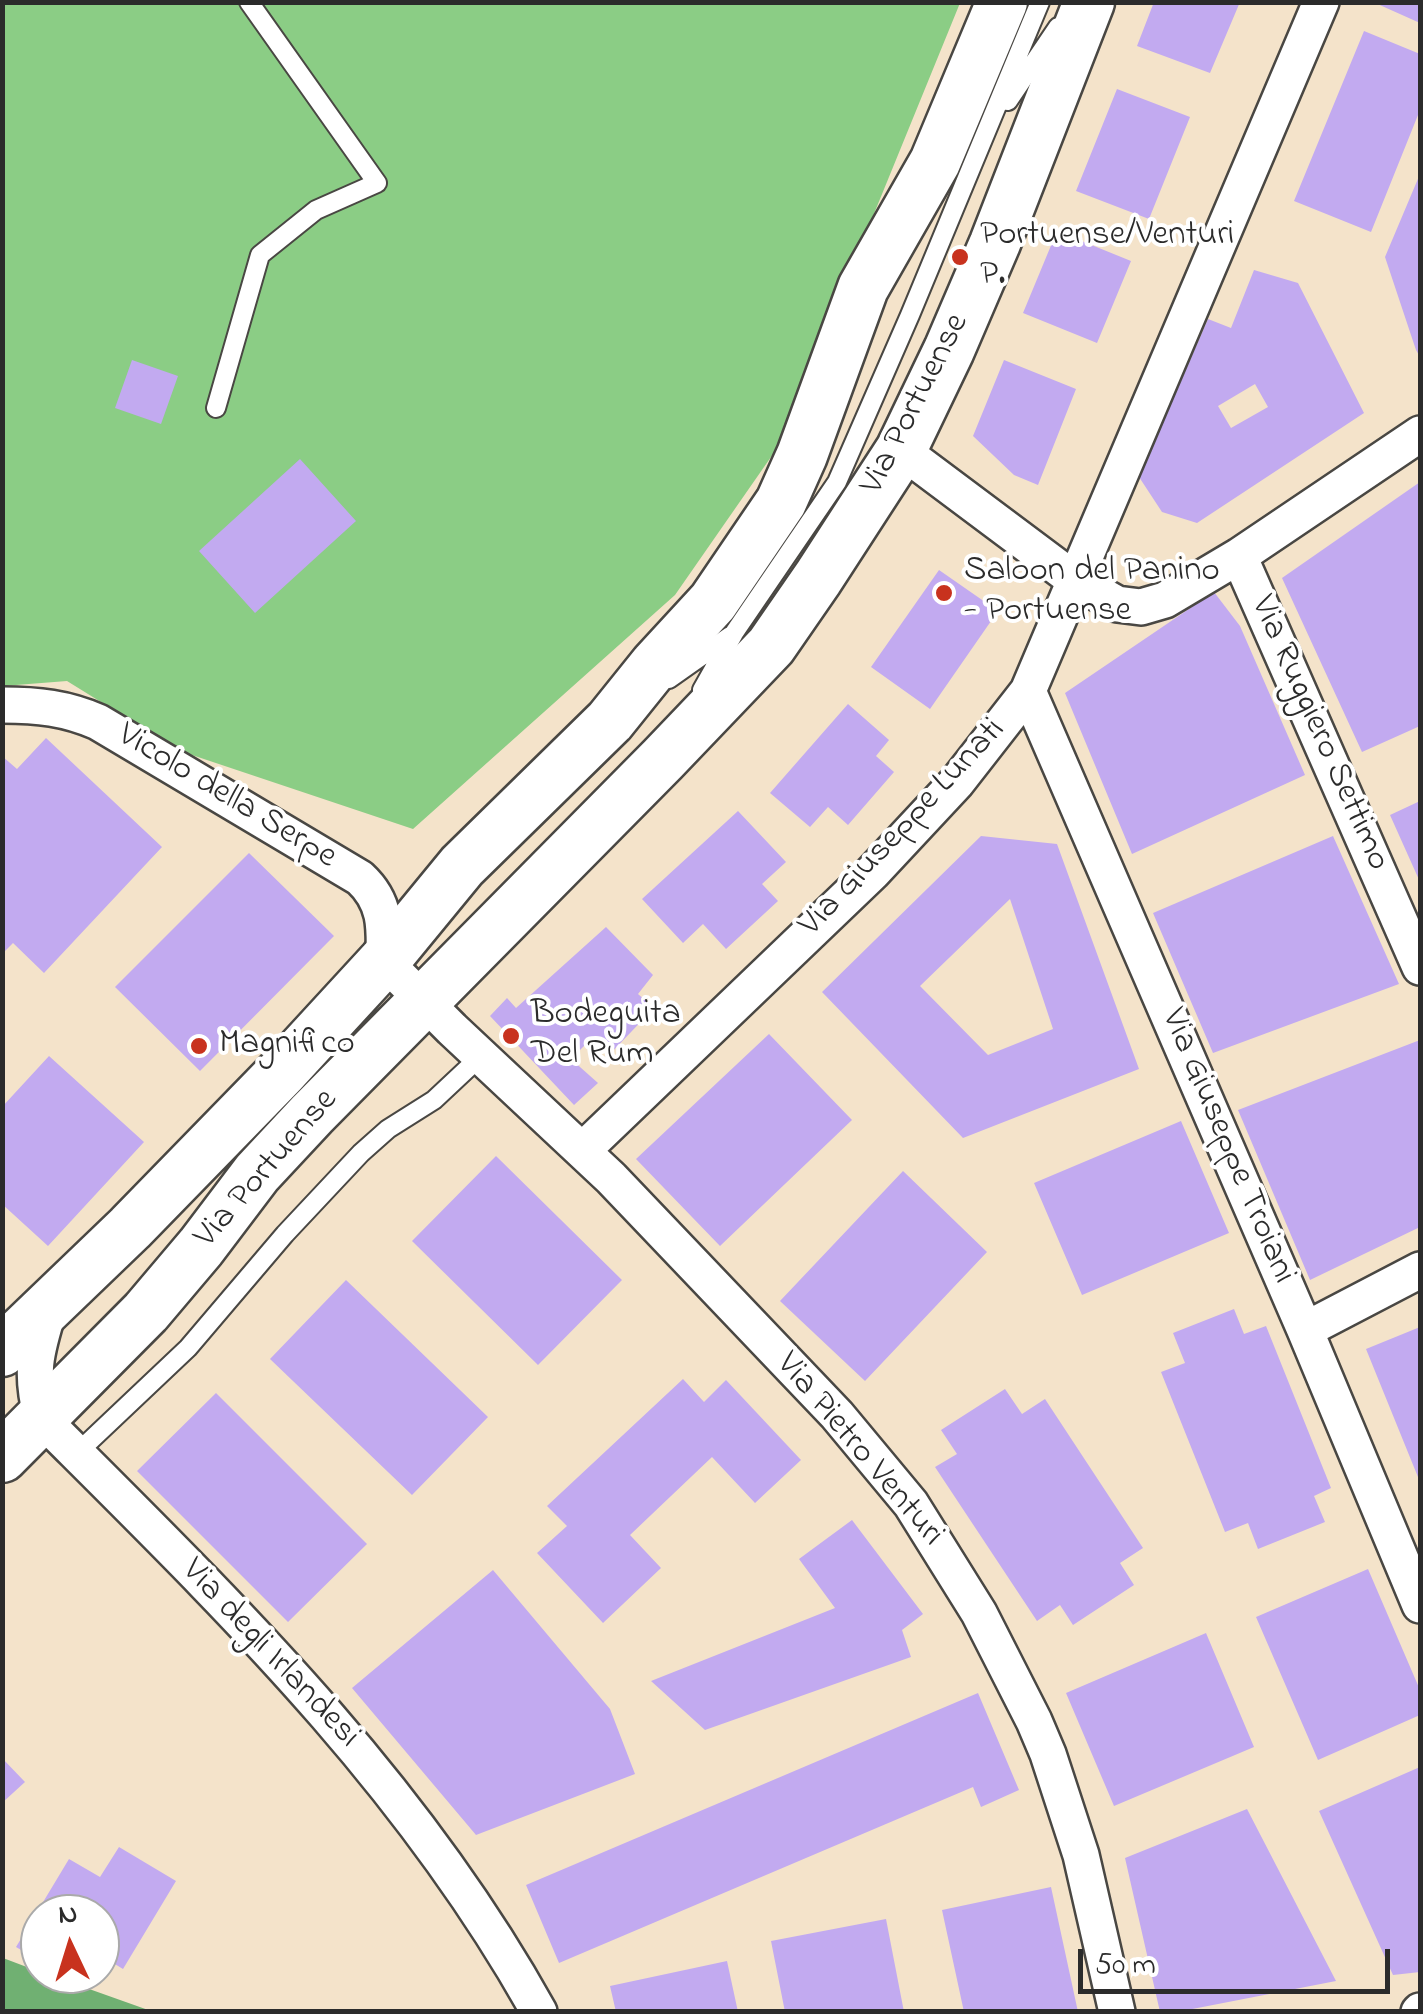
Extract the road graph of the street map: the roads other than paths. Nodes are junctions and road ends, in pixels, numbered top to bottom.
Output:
1 (250, 2) edge
2 (1002, 2) edge
3 (1040, 2) edge
4 (1075, 2) edge
5 (1088, 2) edge
6 (1321, 2) edge
7 (986, 134) junction
8 (216, 408) dead end
9 (1420, 434) edge
10 (900, 450) junction
11 (1239, 556) junction
12 (1076, 581) junction
13 (734, 633) junction
14 (1028, 690) junction
15 (2, 706) edge
16 (610, 720) junction
17 (663, 760) junction
18 (384, 961) junction
19 (1420, 967) edge
20 (424, 1001) junction
21 (482, 1055) junction
22 (583, 1150) junction
23 (1420, 1270) edge
24 (52, 1302) junction
25 (1305, 1330) junction
26 (2, 1351) edge
27 (42, 1419) junction
28 (76, 1454) junction
29 (2, 1457) edge
30 (1420, 1605) edge
31 (539, 2012) edge
32 (1117, 2012) edge

1 - 8 lane
2 - 16 main road, Via Portuense
3 - 7 lane, Via Portuense
4 - 7 lane, Via Portuense
5 - 10 main road, Via Portuense
6 - 12 street, Via Giuseppe Lunati
7 - 13 lane, Via Portuense
9 - 11 street
10 - 12 street
10 - 17 main road, Via Portuense
11 - 12 street
11 - 19 street, Via Ruggiero Settimo
12 - 14 street, Via Giuseppe Lunati
13 - 16 lane, Via Portuense
13 - 17 lane, Via Portuense
14 - 22 street, Via Giuseppe Lunati
14 - 25 street, Via Giuseppe Troiani
15 - 18 street, Vicolo della Serpe
16 - 18 main road, Via Portuense
17 - 20 main road, Via Portuense
18 - 20 street, Via Pietro Venturi
18 - 24 main road, Via Portuense
20 - 21 street, Via Pietro Venturi
20 - 27 main road, Via Portuense
21 - 22 street, Via Pietro Venturi
21 - 28 lane
22 - 32 street, Via Pietro Venturi
23 - 25 street
24 - 26 main road, Via Portuense
24 - 27 street
25 - 30 street, Via Giuseppe Troiani
27 - 28 street, Via degli Irlandesi
27 - 29 main road, Via Portuense
28 - 31 street, Via degli Irlandesi

